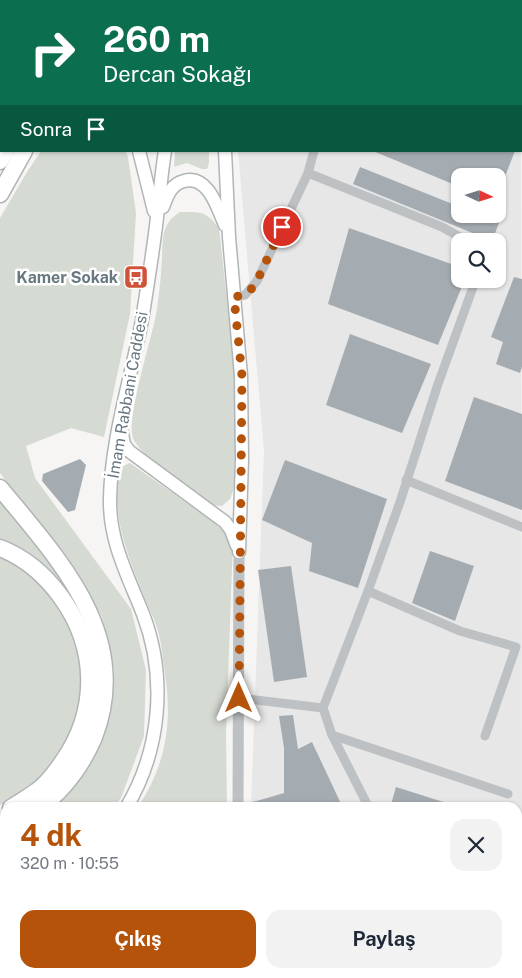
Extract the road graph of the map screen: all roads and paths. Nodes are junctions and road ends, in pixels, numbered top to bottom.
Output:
1 (23, 152) edge
2 (139, 152) edge
3 (165, 152) edge
4 (225, 152) edge
5 (314, 152) edge
6 (308, 173) junction
7 (0, 194) edge
8 (156, 226) junction
9 (453, 233) edge
10 (229, 237) junction
11 (473, 288) edge
12 (234, 297) junction
13 (121, 417) junction
14 (138, 458) junction
15 (111, 479) junction
16 (406, 480) junction
17 (0, 488) edge
18 (241, 493) junction
19 (215, 514) junction
20 (522, 527) edge
21 (0, 548) edge
22 (239, 552) junction
23 (368, 592) junction
24 (239, 698) junction
25 (323, 708) junction
26 (332, 735) junction
27 (485, 736) dead end
28 (508, 794) dead end
29 (21, 802) edge
30 (46, 802) edge
31 (129, 802) edge
32 (238, 802) edge
33 (366, 802) edge

1 - 7 highway
2 - 8 main road
3 - 8 main road, İmam Rabbani Caddesi
4 - 10 main road
5 - 6 street
6 - 9 street
6 - 12 street
8 - 10 main road
8 - 13 main road, İmam Rabbani Caddesi
10 - 12 main road
11 - 16 street
12 - 18 main road
13 - 14 main road
13 - 15 main road, İmam Rabbani Caddesi
14 - 15 main road
14 - 19 main road
15 - 31 main road, İmam Rabbani Caddesi
16 - 20 street
16 - 23 street
17 - 30 highway
18 - 19 main road
18 - 22 main road
19 - 22 main road
21 - 29 highway
22 - 24 street
23 - 25 street
23 - 27 street
24 - 25 street
24 - 32 street
25 - 26 street
26 - 28 street
26 - 33 street

